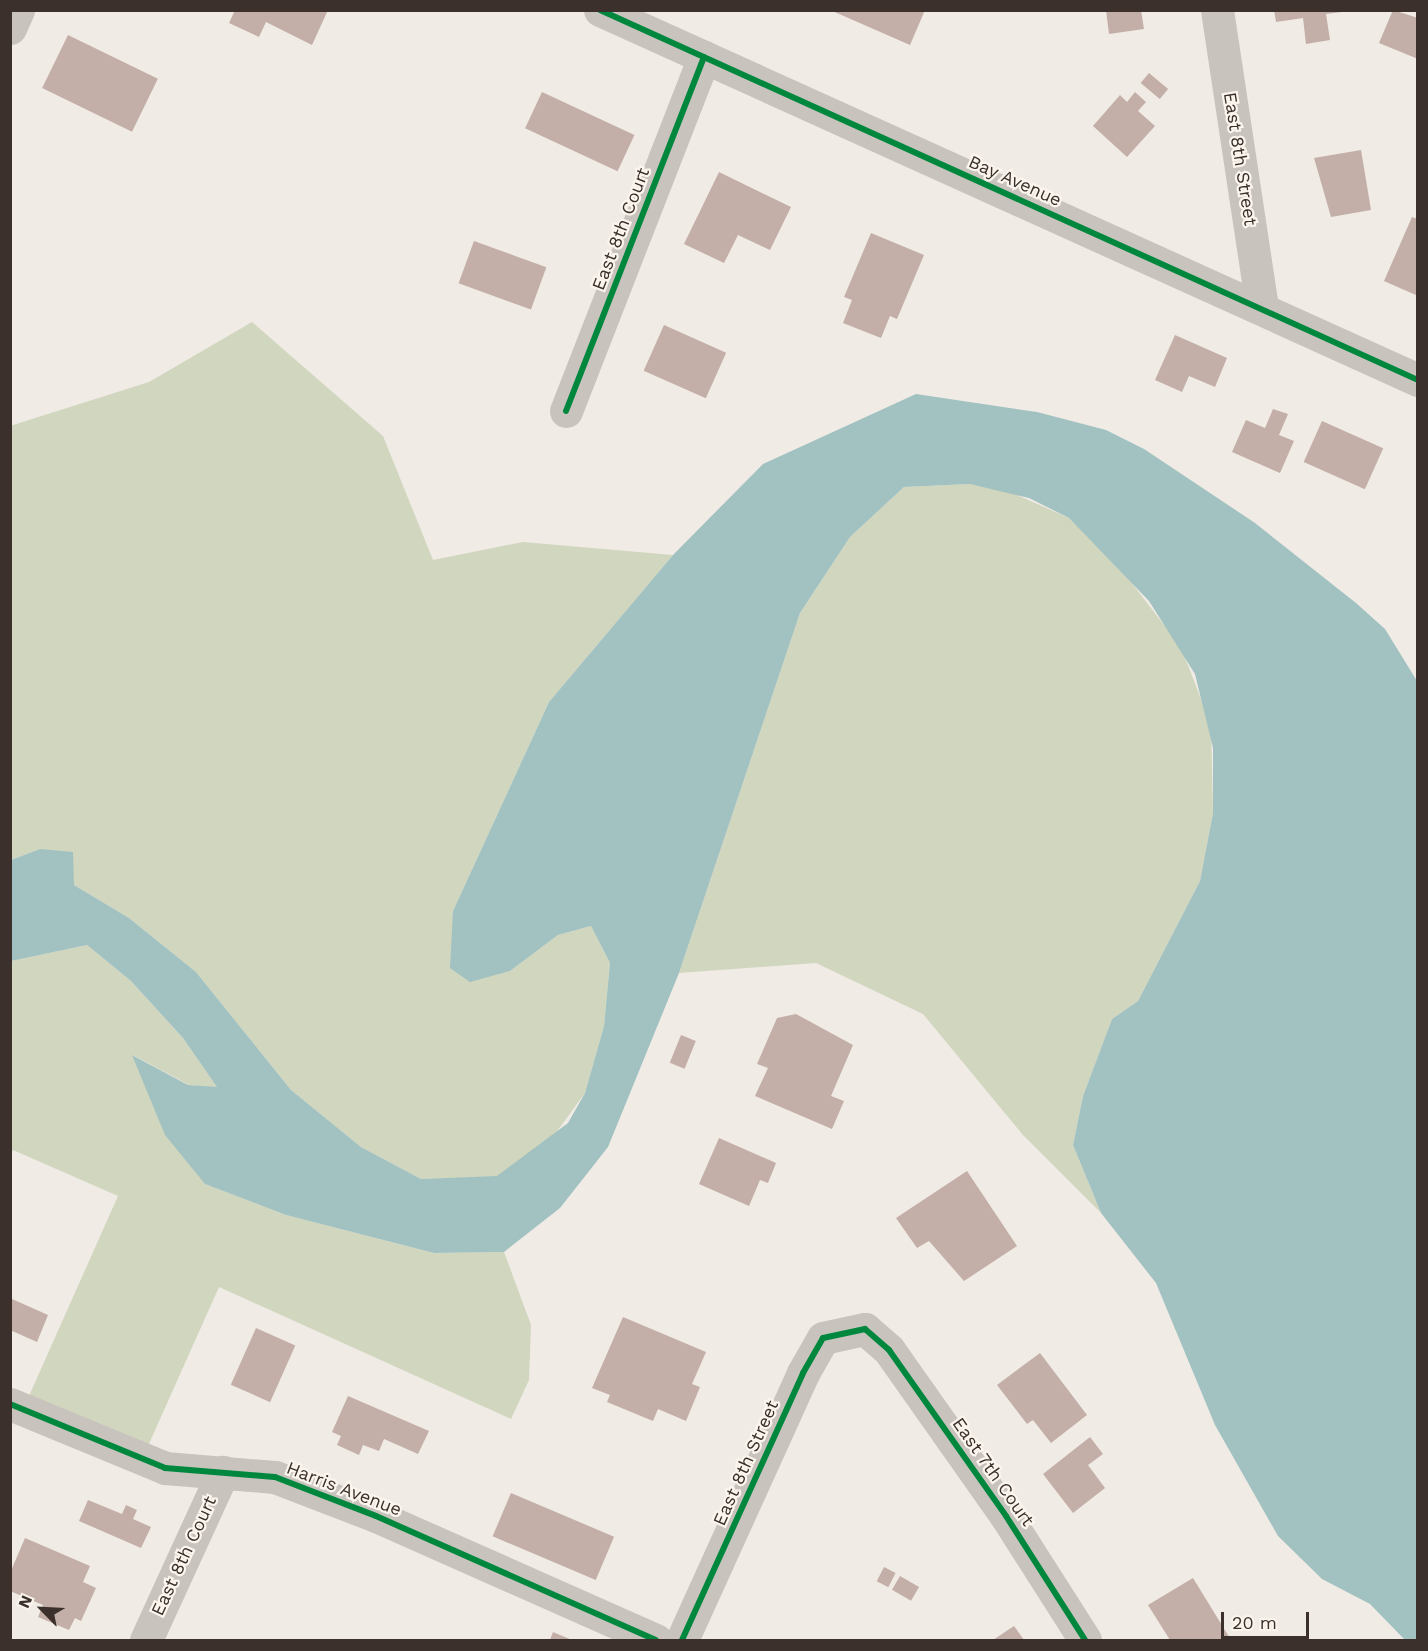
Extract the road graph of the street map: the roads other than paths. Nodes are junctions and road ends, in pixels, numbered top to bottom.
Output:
1 (18, 10) edge
2 (600, 10) edge
3 (1217, 10) edge
4 (10, 28) edge
5 (704, 57) junction
6 (1262, 308) junction
7 (1418, 380) edge
8 (566, 411) dead end
9 (864, 1329) joint
10 (10, 1404) edge
11 (223, 1472) junction
12 (146, 1641) edge
13 (656, 1641) edge
14 (682, 1641) edge
15 (1085, 1641) edge

1 - 4 street
2 - 5 street, Bay Avenue
3 - 6 street, East 8th Street
5 - 6 street, Bay Avenue
5 - 8 street, East 8th Court
6 - 7 street, Bay Avenue
9 - 14 street, East 8th Street
9 - 15 street, East 7th Court
10 - 11 street, Harris Avenue
11 - 12 street, East 8th Court
11 - 13 street, Harris Avenue

